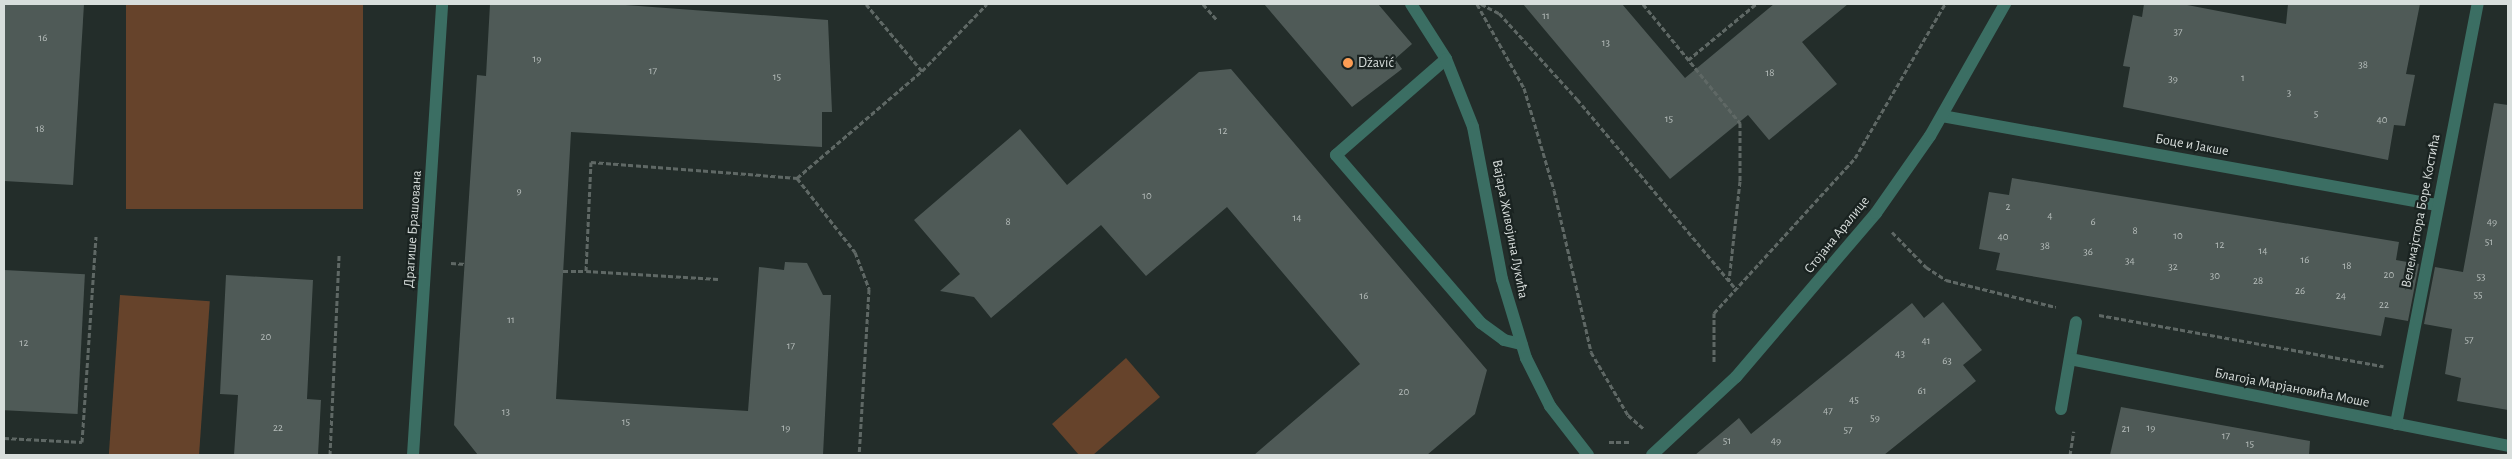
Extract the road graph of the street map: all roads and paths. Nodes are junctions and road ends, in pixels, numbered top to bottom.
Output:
1 (442, 4) edge
2 (866, 4) edge
3 (987, 4) edge
4 (1203, 4) edge
5 (1411, 4) edge
6 (1479, 4) edge
7 (1643, 4) edge
8 (1756, 4) edge
9 (1945, 4) edge
10 (2005, 4) edge
11 (2478, 4) edge
12 (1218, 20) dead end
13 (1446, 58) junction
14 (1688, 60) junction
15 (922, 71) junction
16 (1942, 116) junction
17 (797, 178) junction
18 (2437, 205) junction
19 (1876, 213) junction
20 (96, 236) dead end
21 (338, 254) dead end
22 (563, 271) dead end
23 (586, 271) junction
24 (718, 279) dead end
25 (1729, 280) junction
26 (1736, 289) junction
27 (2058, 308) dead end
28 (2097, 315) dead end
29 (2076, 322) dead end
30 (1522, 344) junction
31 (2070, 359) junction
32 (1714, 370) dead end
33 (2406, 370) junction
34 (2061, 409) dead end
35 (2396, 424) junction
36 (1650, 435) dead end
37 (4, 438) edge
38 (1641, 438) dead end
39 (2508, 446) edge
40 (1585, 452) edge
41 (330, 455) edge
42 (413, 455) edge
43 (859, 455) edge
44 (1652, 455) edge

1 - 42 street, Драгише Брашована
2 - 15 path
3 - 15 path
4 - 12 path
5 - 13 street, Вајара Живојина Лукића
6 - 25 path
6 - 36 path
7 - 14 path
8 - 14 path
9 - 26 path
10 - 16 street, Стојана Аралице
11 - 18 street, Велемајстора Боре Костића
13 - 30 street, Вајара Живојина Лукића
13 - 30 street
14 - 25 path
15 - 17 path
16 - 18 street, Боце и Јакше
16 - 19 street, Стојана Аралице
17 - 23 path
17 - 43 path
18 - 33 street, Велемајстора Боре Костића
19 - 27 path
19 - 44 street, Стојана Аралице
20 - 37 path
21 - 41 path
22 - 23 path
23 - 24 path
25 - 26 path
26 - 32 path
28 - 33 path
29 - 31 street
30 - 40 street, Вајара Живојина Лукића
31 - 34 street
31 - 35 street, Благоја Марјановића Моше
33 - 35 street, Велемајстора Боре Костића
35 - 39 street, Благоја Марјановића Моше
38 - 40 path

